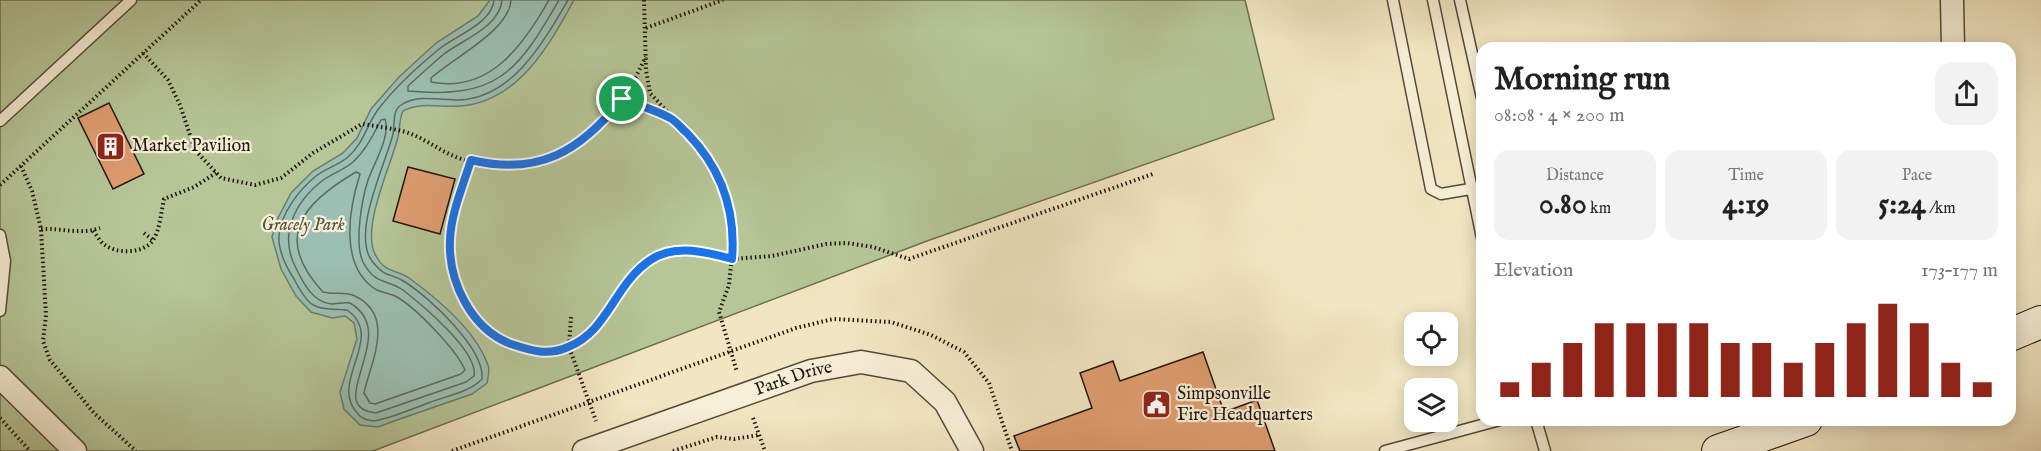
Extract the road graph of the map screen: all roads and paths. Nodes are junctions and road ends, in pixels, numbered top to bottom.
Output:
1 (131, 0) edge
2 (201, 0) edge
3 (644, 0) edge
4 (723, 0) edge
5 (1393, 0) edge
6 (1433, 0) edge
7 (1460, 0) edge
8 (1952, 0) edge
9 (646, 28) junction
10 (1953, 42) edge
11 (144, 53) junction
12 (646, 57) junction
13 (1476, 71) edge
14 (622, 99) junction
15 (671, 118) junction
16 (0, 121) edge
17 (471, 160) junction
18 (21, 166) junction
19 (216, 173) junction
20 (1153, 174) dead end
21 (1476, 184) edge
22 (0, 185) edge
23 (1476, 188) edge
24 (100, 228) dead end
25 (41, 229) junction
26 (93, 231) junction
27 (144, 234) dead end
28 (0, 235) edge
29 (153, 240) junction
30 (732, 259) junction
31 (0, 311) edge
32 (571, 317) dead end
33 (2041, 322) edge
34 (2016, 332) edge
35 (569, 347) junction
36 (738, 376) dead end
37 (0, 377) edge
38 (750, 410) dead end
39 (0, 418) edge
40 (1478, 426) edge
41 (1538, 426) edge
42 (1790, 426) edge
43 (599, 427) dead end
44 (759, 435) junction
45 (1729, 449) edge
46 (30, 451) edge
47 (75, 451) edge
48 (136, 451) edge
49 (584, 451) edge
50 (673, 451) edge
51 (765, 451) edge
52 (972, 451) edge
53 (1385, 451) edge
54 (1545, 451) edge

1 - 16 lane
2 - 11 path
3 - 9 path
4 - 9 path
5 - 23 lane
6 - 21 lane
7 - 13 lane
8 - 10 street
9 - 12 path
11 - 18 path
11 - 19 path
12 - 14 path
12 - 15 path
14 - 15 path
14 - 17 path
15 - 30 path
17 - 19 path
17 - 35 path
18 - 22 path
18 - 25 path
19 - 29 path
20 - 30 path
24 - 26 path
25 - 26 path
25 - 48 path
26 - 29 path
27 - 29 path
28 - 31 lane
30 - 35 path
30 - 36 path
32 - 35 path
33 - 34 main road
35 - 43 path
37 - 47 street
38 - 44 path
39 - 46 path
40 - 53 lane
41 - 54 lane
42 - 45 main road
44 - 50 path
44 - 51 path
49 - 52 street, Park Drive

